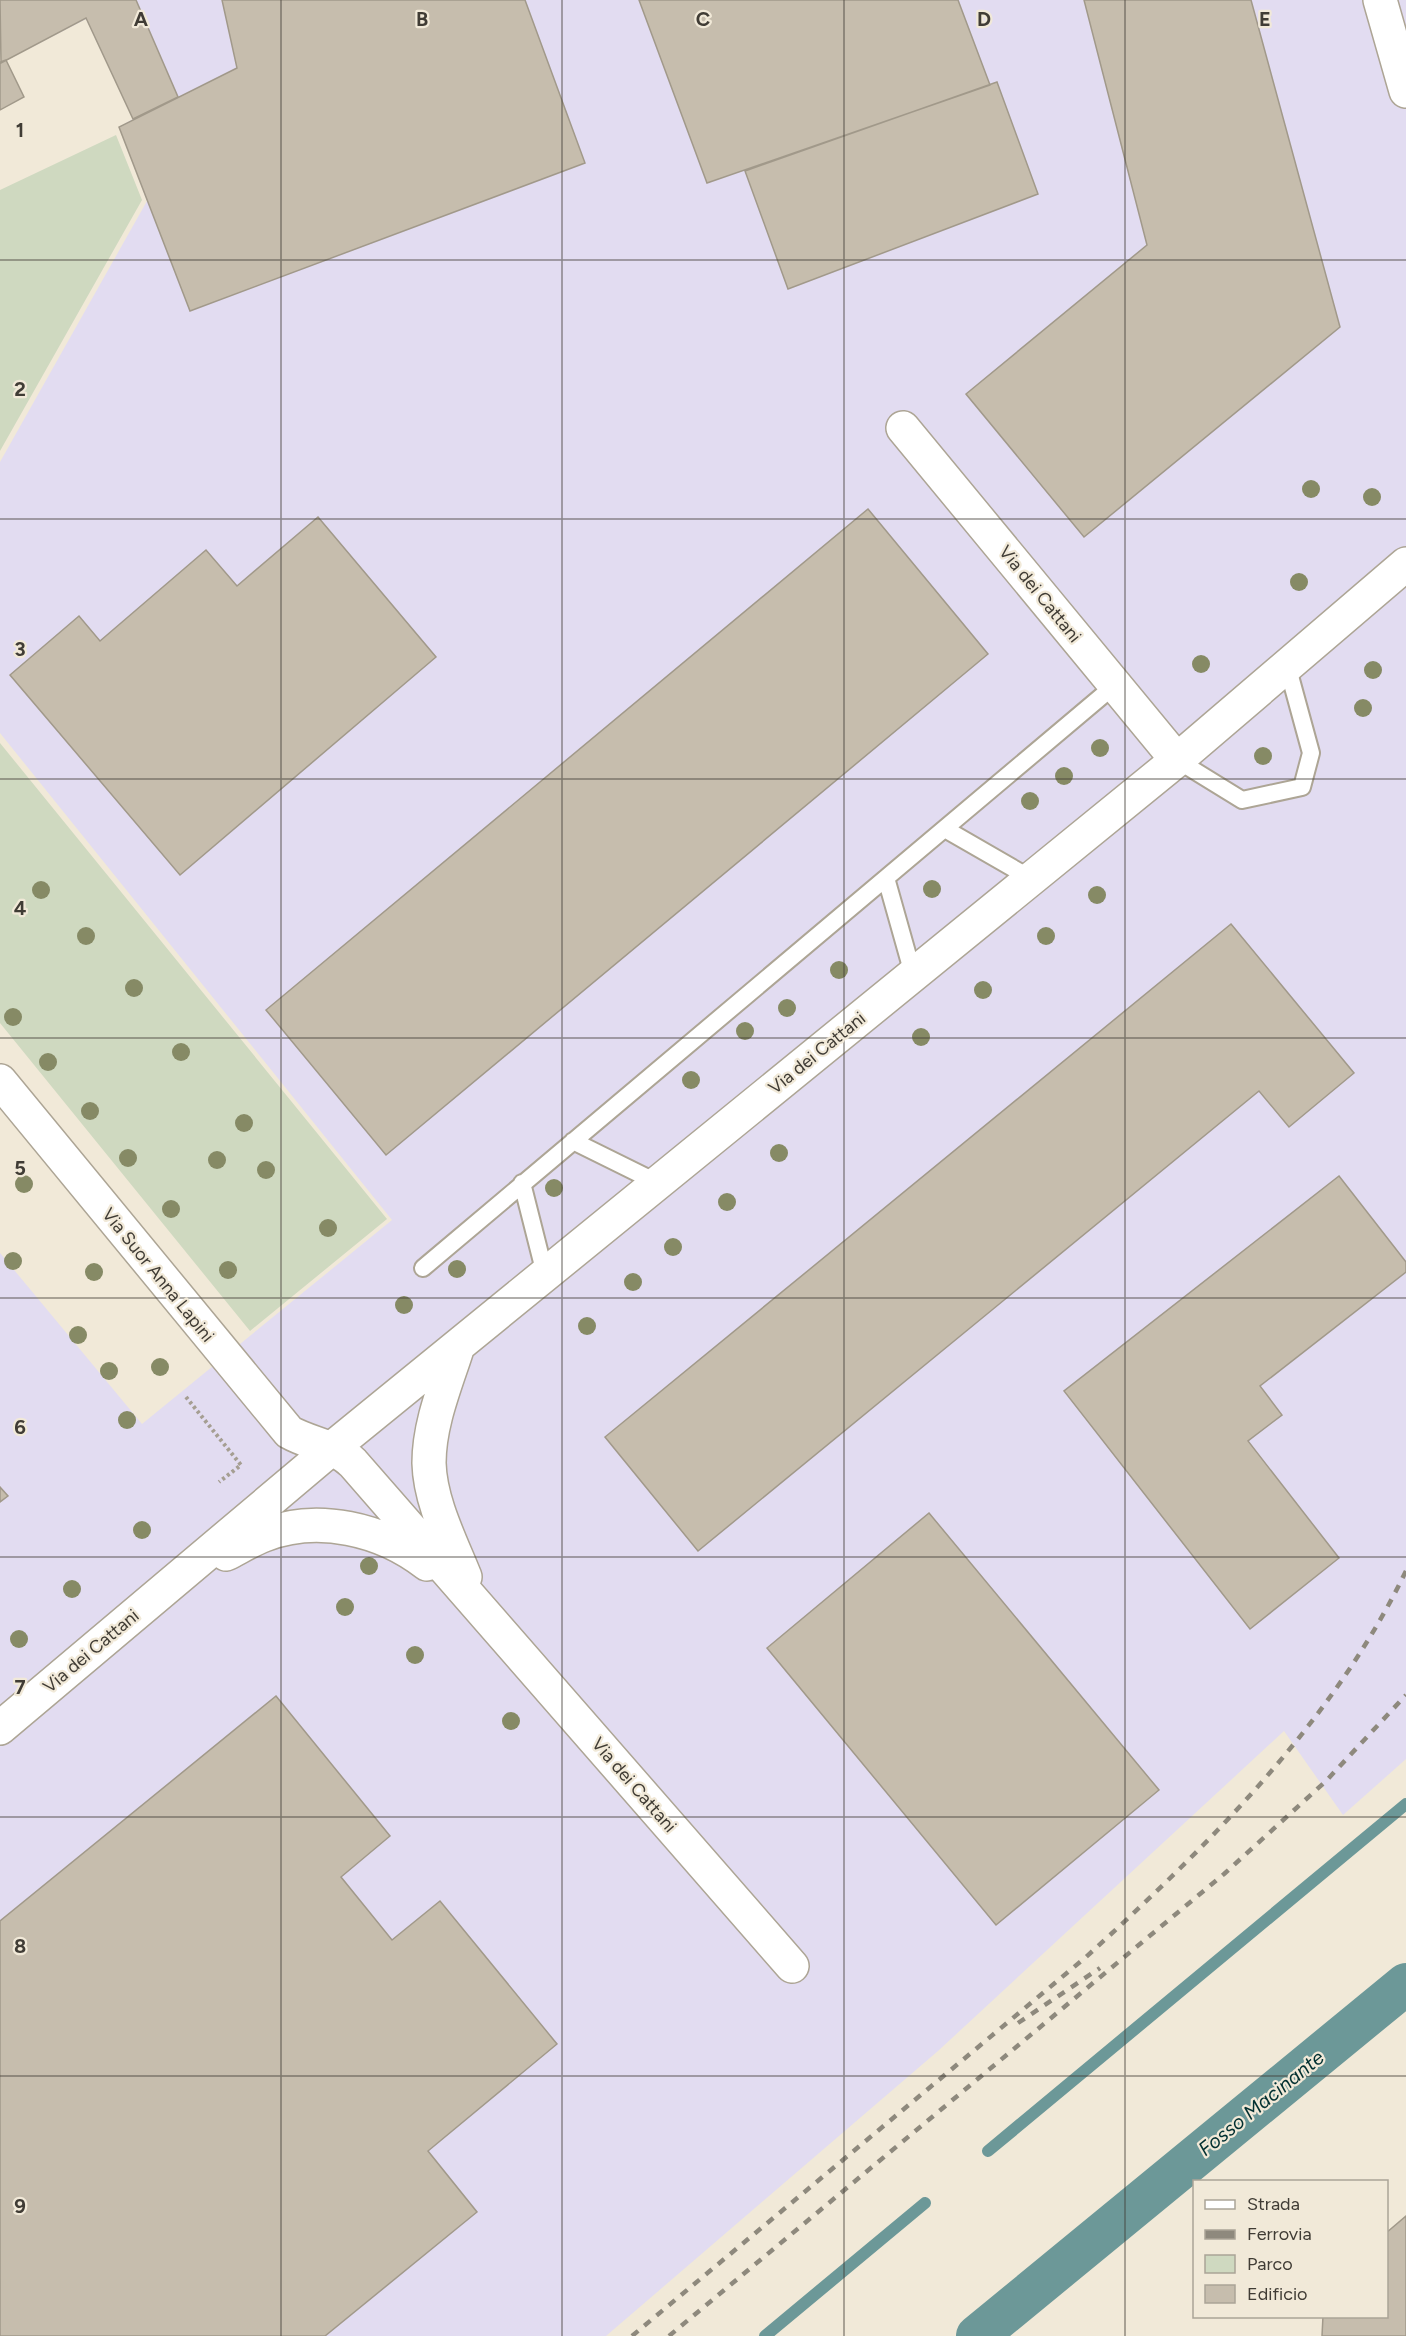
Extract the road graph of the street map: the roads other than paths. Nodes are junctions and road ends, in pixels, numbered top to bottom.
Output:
1 (1380, 0) edge
2 (1406, 91) edge
3 (903, 428) dead end
4 (1406, 564) edge
5 (1287, 665) junction
6 (1115, 685) junction
7 (1177, 760) junction
8 (945, 829) junction
9 (886, 878) junction
10 (1030, 878) junction
11 (913, 974) junction
12 (0, 1081) edge
13 (573, 1141) junction
14 (658, 1183) junction
15 (522, 1184) junction
16 (423, 1268) dead end
17 (545, 1274) junction
18 (458, 1346) junction
19 (331, 1449) junction
20 (183, 1574) junction
21 (475, 1602) junction
22 (0, 1728) edge
23 (792, 1966) dead end

1 - 2 street
3 - 6 street, Via dei Cattani
4 - 5 street, Via dei Cattani
5 - 7 street, Via dei Cattani
5 - 7 lane
6 - 7 street, Via dei Cattani
6 - 8 lane
7 - 10 street, Via dei Cattani
8 - 9 lane
8 - 10 lane
9 - 11 lane
9 - 13 lane
10 - 11 street, Via dei Cattani
11 - 14 street, Via dei Cattani
12 - 19 street, Via Suor Anna Lapini
13 - 14 lane
13 - 15 lane
14 - 17 street, Via dei Cattani
15 - 16 lane
15 - 17 lane
17 - 18 street, Via dei Cattani
18 - 19 street, Via dei Cattani
18 - 21 street, Via dei Cattani
19 - 20 street, Via dei Cattani
19 - 21 street, Via dei Cattani
20 - 21 street, Via dei Cattani
20 - 22 street, Via dei Cattani
21 - 23 street, Via dei Cattani

